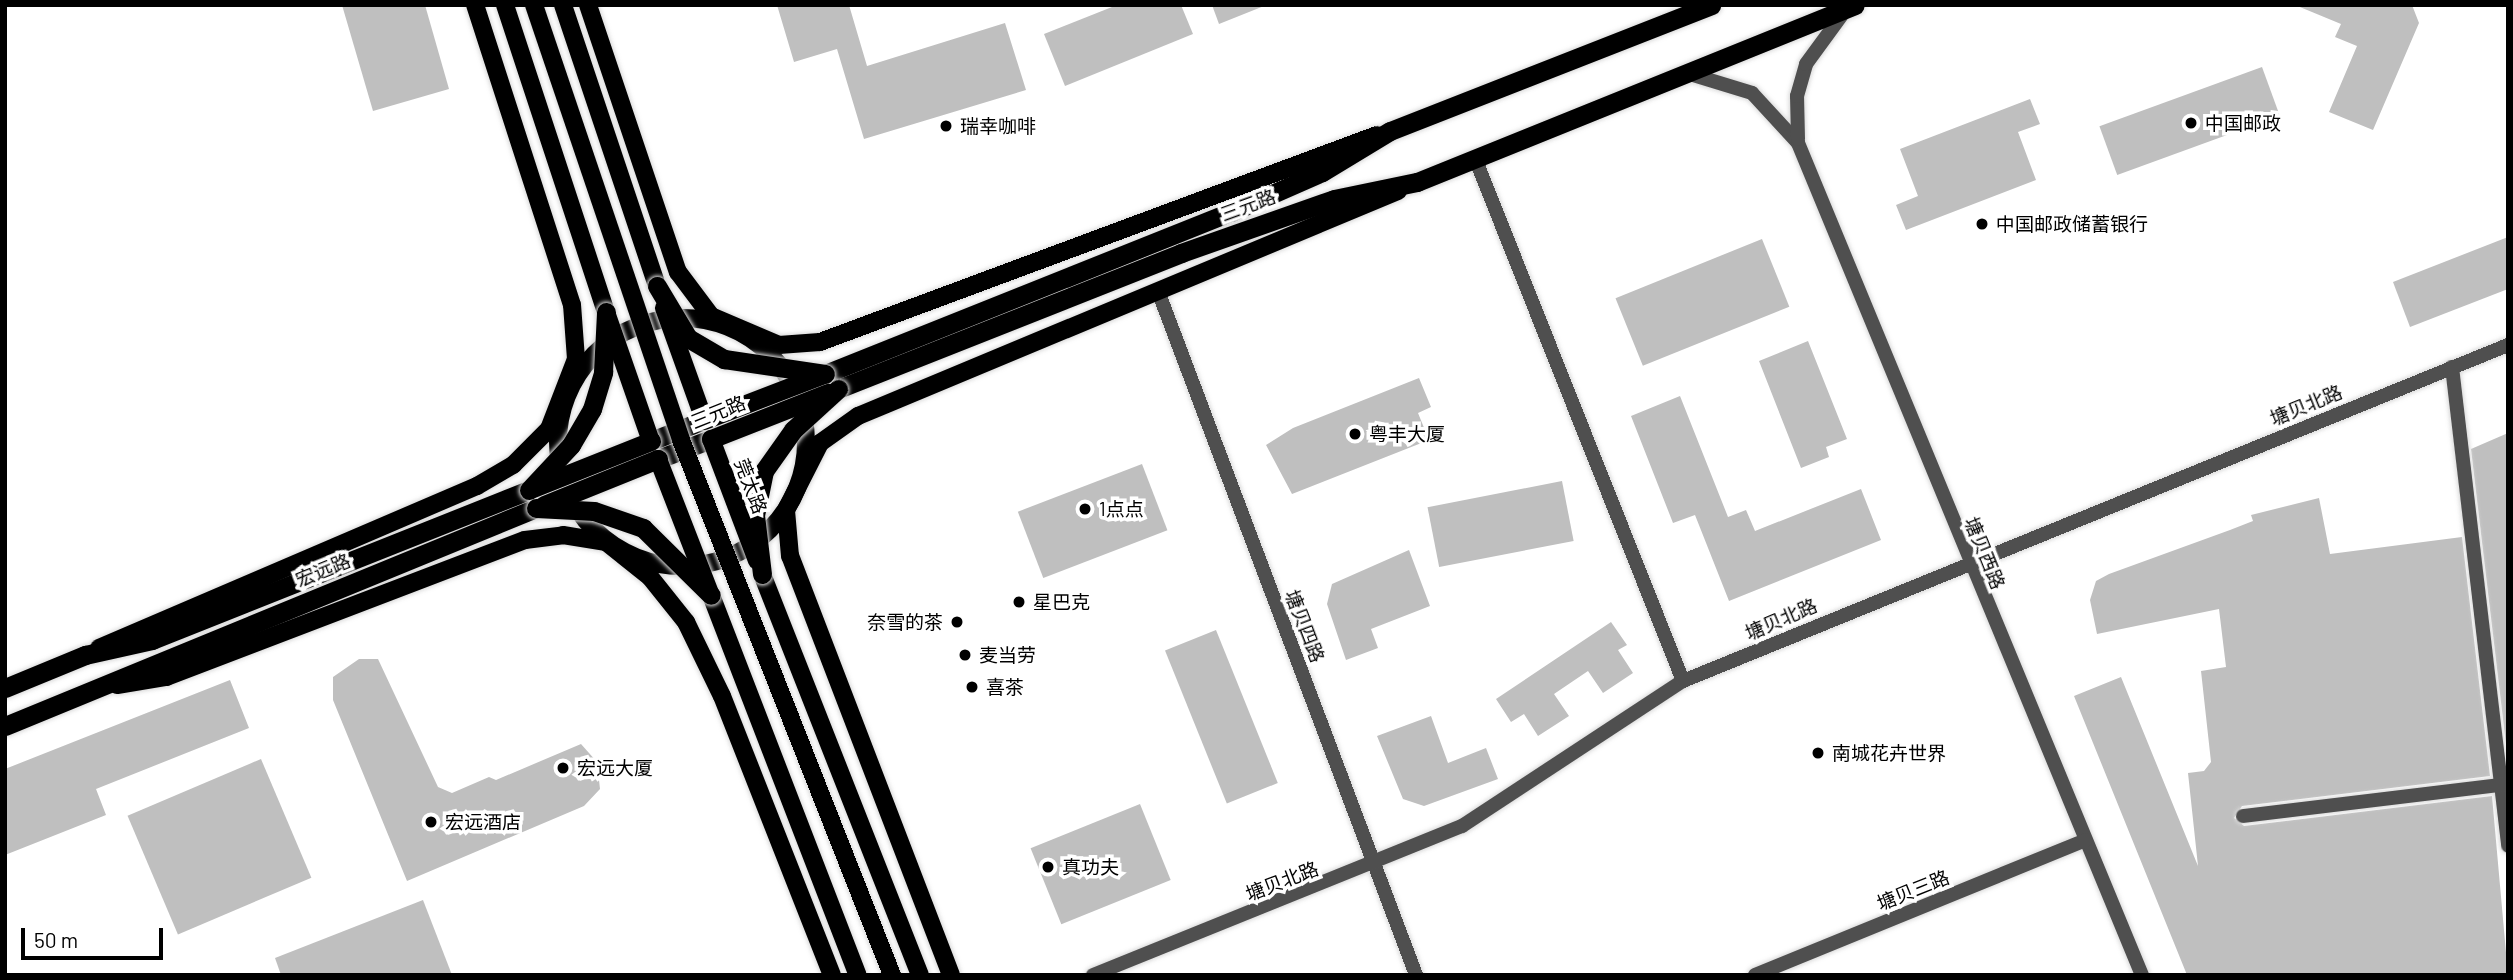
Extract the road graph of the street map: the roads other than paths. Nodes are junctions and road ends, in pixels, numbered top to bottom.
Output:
1 (475, 5) edge
2 (505, 5) edge
3 (534, 5) edge
4 (563, 5) edge
5 (588, 5) edge
6 (1711, 5) edge
7 (1852, 7) edge
8 (1685, 74) junction
9 (1390, 131) junction
10 (1798, 144) junction
11 (1475, 158) junction
12 (1417, 182) junction
13 (1176, 245) junction
14 (657, 286) junction
15 (1158, 291) junction
16 (606, 312) junction
17 (743, 332) junction
18 (2508, 345) edge
19 (2452, 367) junction
20 (825, 374) junction
21 (838, 389) junction
22 (569, 390) junction
23 (704, 420) junction
24 (710, 439) junction
25 (655, 450) junction
26 (802, 475) junction
27 (533, 499) junction
28 (607, 541) junction
29 (1967, 561) junction
30 (762, 574) junction
31 (710, 595) junction
32 (85, 655) junction
33 (1683, 681) junction
34 (5, 688) edge
35 (100, 688) junction
36 (5, 726) edge
37 (2504, 784) edge
38 (2243, 816) dead end
39 (2085, 841) junction
40 (2508, 846) edge
41 (1375, 866) junction
42 (832, 975) edge
43 (858, 975) edge
44 (892, 975) edge
45 (920, 975) edge
46 (951, 975) edge
47 (1093, 975) edge
48 (1416, 975) edge
49 (1755, 975) edge
50 (2142, 975) edge

1 - 22 main road
2 - 16 main road
3 - 44 main road, bridge
4 - 14 main road, 莞太路
5 - 17 main road
6 - 9 highway, 三元路
7 - 8 highway, 三元路
7 - 10 street
8 - 10 street
8 - 11 highway, 三元路
9 - 13 highway, 三元路
9 - 17 main road
10 - 29 street, 塘贝西路
11 - 12 highway, 三元路
11 - 33 street
12 - 13 highway, 三元路
12 - 15 main road
13 - 20 highway, 三元路
13 - 21 highway, 三元路
14 - 20 highway, bridge
14 - 23 main road, 莞太路, bridge
15 - 26 main road
15 - 41 street, 塘贝四路
16 - 25 main road, bridge
16 - 27 highway, bridge
17 - 22 main road
17 - 26 main road
18 - 19 street, 塘贝北路
19 - 29 street, 塘贝北路
19 - 37 street
20 - 23 highway, 三元路, bridge
21 - 24 highway, 三元路, bridge
21 - 30 highway, bridge
22 - 28 main road
22 - 32 main road
23 - 24 main road, 莞太路, bridge
23 - 25 highway, 三元路, bridge
24 - 25 highway, 三元路, bridge
24 - 30 main road, 莞太路, bridge
25 - 27 highway, 宏远路, bridge
25 - 31 main road, bridge
26 - 28 main road
26 - 46 main road
27 - 31 highway, bridge
27 - 32 highway, 宏远路
27 - 35 highway, 宏远路
28 - 35 main road
28 - 42 main road
29 - 33 street, 塘贝北路
29 - 39 street, 塘贝西路
30 - 45 main road, 莞太路
31 - 43 main road
32 - 34 highway, 宏远路
33 - 41 street, 塘贝北路
35 - 36 highway, 宏远路
37 - 38 street
37 - 40 street
39 - 49 street, 塘贝三路
39 - 50 street, 塘贝西路
41 - 47 street, 塘贝北路
41 - 48 street, 塘贝四路

